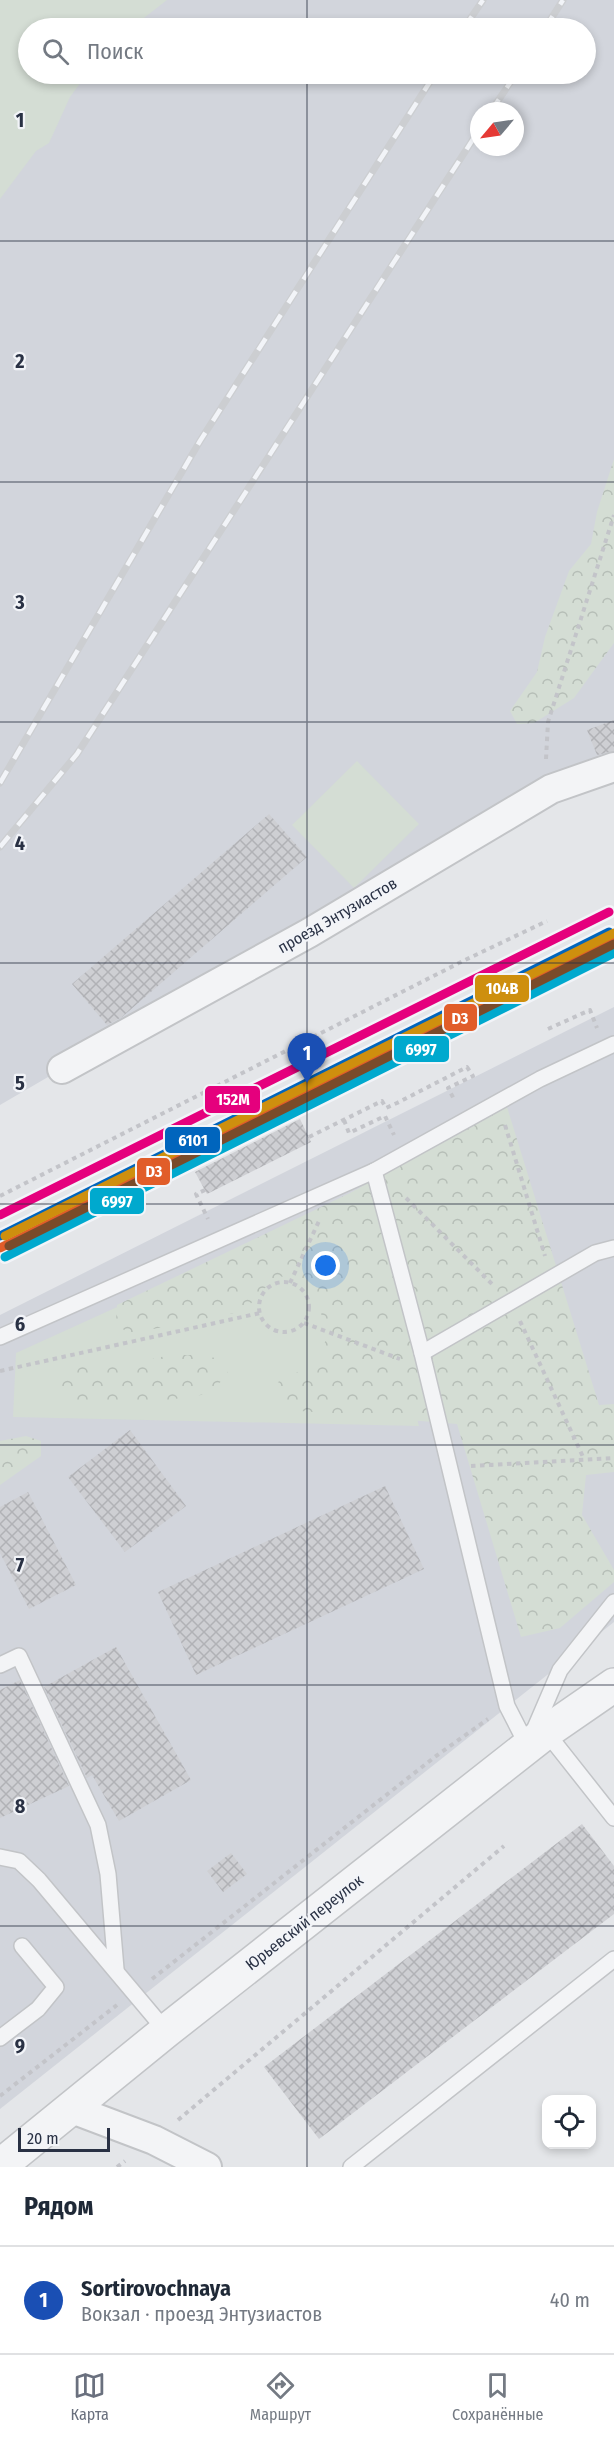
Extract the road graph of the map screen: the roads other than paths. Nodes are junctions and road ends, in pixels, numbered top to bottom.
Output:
1 (614, 767) edge
2 (614, 1044) edge
3 (62, 1069) dead end
4 (374, 1171) junction
5 (614, 1248) edge
6 (0, 1337) edge
7 (422, 1353) junction
8 (614, 1602) edge
9 (0, 1665) edge
10 (614, 1685) edge
11 (537, 1739) junction
12 (614, 1818) edge
13 (0, 1857) edge
14 (22, 1946) dead end
15 (614, 1959) edge
16 (116, 1969) junction
17 (166, 2031) junction
18 (0, 2038) edge
19 (72, 2109) junction
20 (0, 2166) edge
21 (207, 2167) edge
22 (351, 2167) edge

1 - 3 street, проезд Энтузиастов
2 - 4 lane
4 - 6 lane
4 - 7 lane
5 - 7 lane
7 - 11 lane
8 - 11 lane
9 - 16 lane
10 - 11 street, Юрьевский переулок
11 - 12 lane
11 - 17 street, Юрьевский переулок
13 - 16 lane
14 - 18 lane
15 - 22 lane
16 - 17 lane
17 - 19 street, Юрьевский переулок
19 - 20 street, Юрьевский переулок
19 - 21 street

